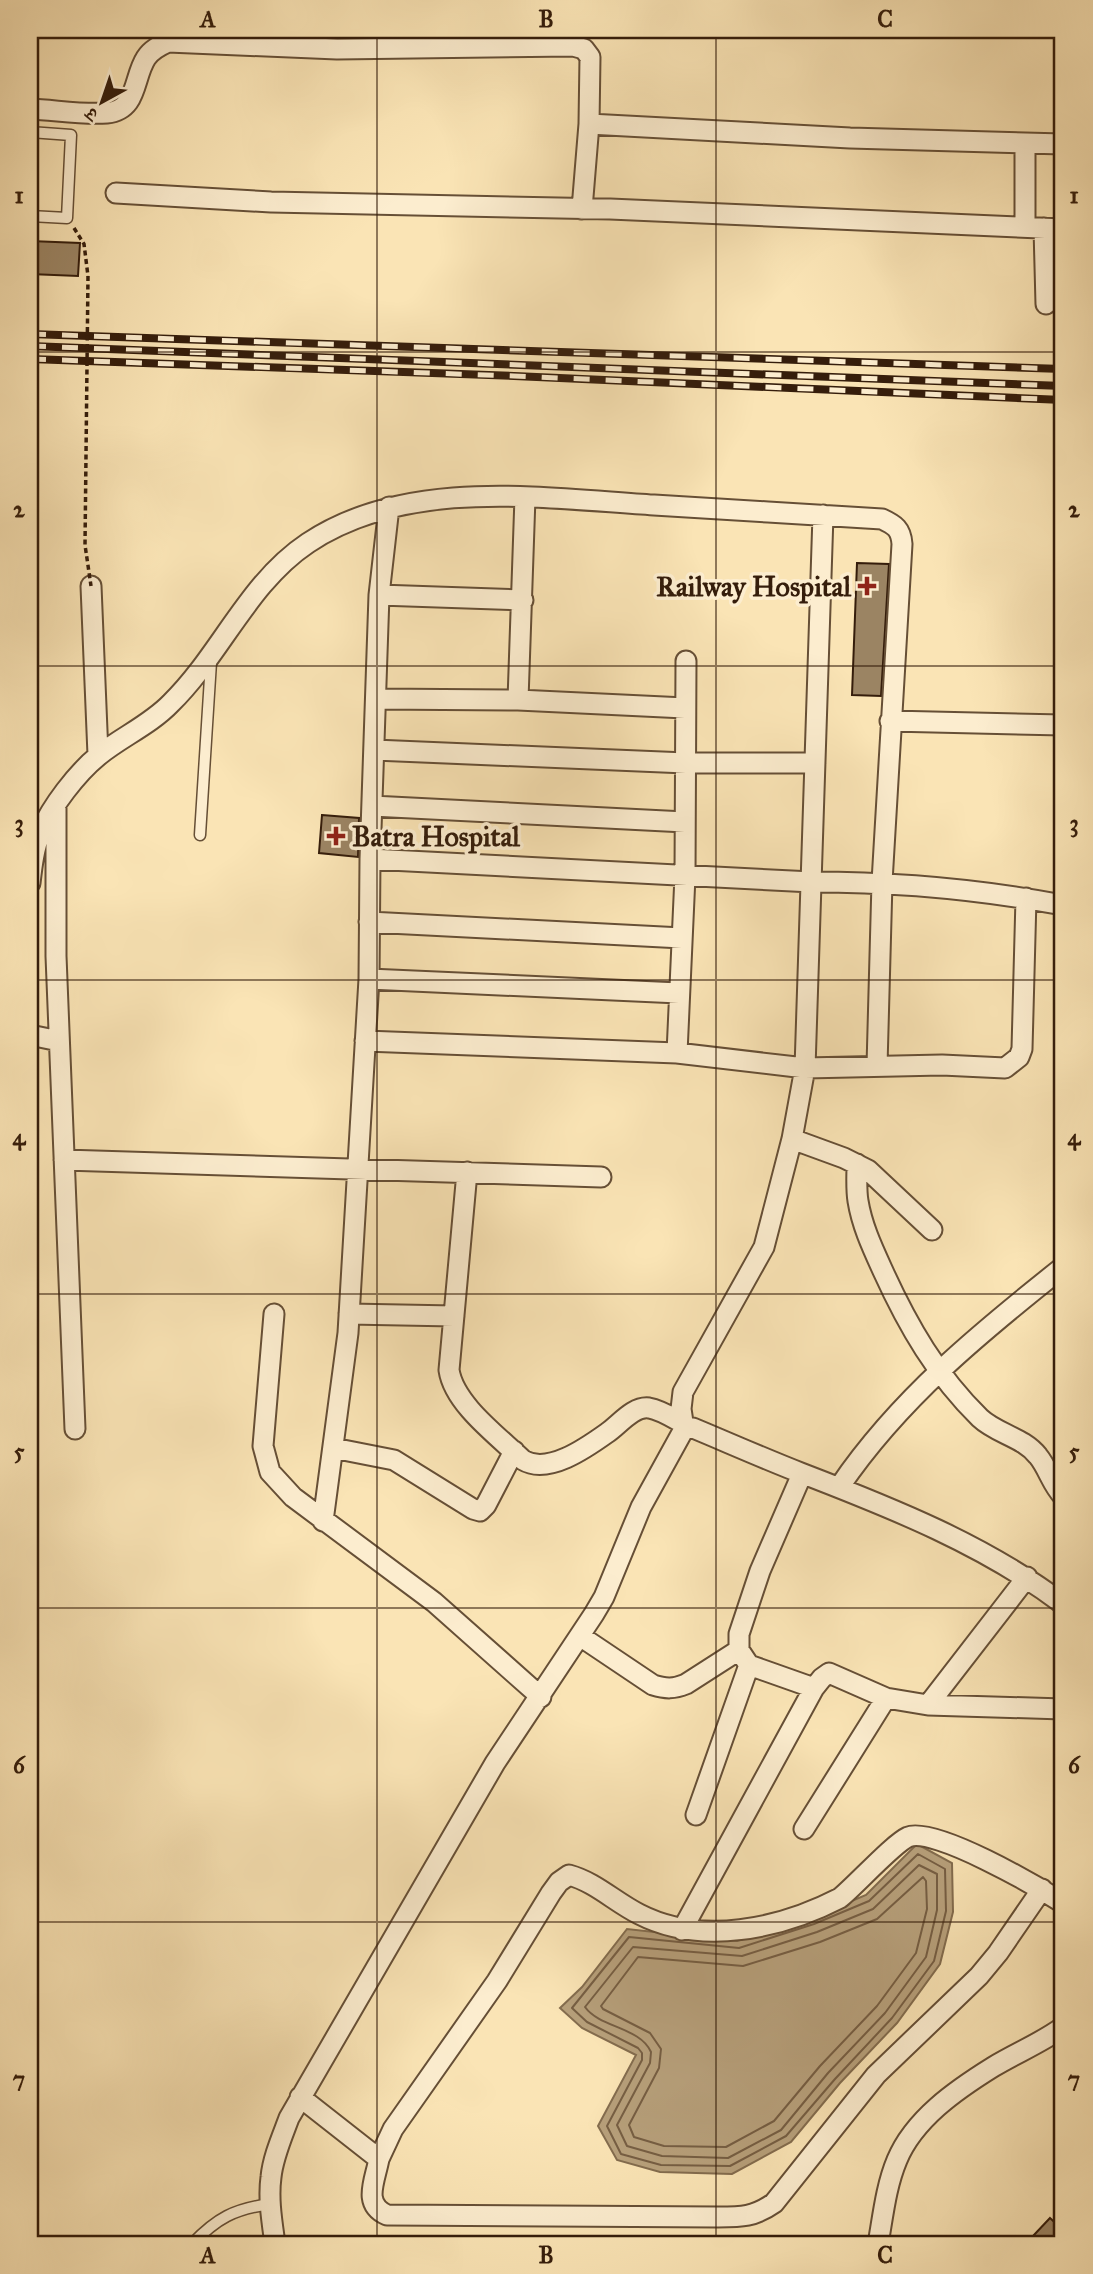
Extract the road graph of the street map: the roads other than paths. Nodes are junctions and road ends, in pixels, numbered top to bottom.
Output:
1 (30, 109) edge
2 (589, 124) junction
3 (30, 132) edge
4 (1025, 143) junction
5 (1063, 144) edge
6 (116, 193) dead end
7 (582, 209) junction
8 (30, 216) edge
9 (1044, 228) edge
10 (1046, 304) dead end
11 (525, 497) junction
12 (389, 507) junction
13 (823, 515) junction
14 (91, 586) road end
15 (379, 596) junction
16 (523, 600) junction
17 (211, 654) junction
18 (686, 661) dead end
19 (376, 699) junction
20 (518, 700) junction
21 (685, 708) junction
22 (890, 721) junction
23 (1063, 725) edge
24 (374, 750) junction
25 (98, 755) junction
26 (685, 762) junction
27 (815, 763) junction
28 (56, 804) junction
29 (372, 806) junction
30 (685, 822) junction
31 (200, 835) dead end
32 (370, 859) junction
33 (685, 876) junction
34 (812, 882) junction
35 (882, 882) junction
36 (30, 883) edge
37 (1026, 898) junction
38 (1063, 905) edge
39 (369, 922) junction
40 (682, 938) junction
41 (369, 979) junction
42 (679, 993) junction
43 (30, 1035) edge
44 (60, 1041) junction
45 (365, 1041) junction
46 (677, 1053) junction
47 (877, 1066) junction
48 (805, 1068) junction
49 (792, 1139) junction
50 (64, 1160) junction
51 (857, 1164) junction
52 (357, 1169) junction
53 (467, 1172) junction
54 (601, 1177) dead end
55 (932, 1230) dead end
56 (1063, 1267) edge
57 (274, 1314) dead end
58 (349, 1314) junction
59 (454, 1316) junction
60 (939, 1372) junction
61 (684, 1426) junction
62 (75, 1430) dead end
63 (333, 1448) junction
64 (514, 1451) junction
65 (802, 1474) junction
66 (840, 1486) junction
67 (1063, 1496) edge
68 (323, 1521) junction
69 (1027, 1577) junction
70 (1063, 1604) edge
71 (580, 1636) junction
72 (744, 1657) junction
73 (814, 1688) junction
74 (541, 1697) junction
75 (886, 1698) junction
76 (928, 1705) junction
77 (1063, 1709) edge
78 (696, 1815) dead end
79 (804, 1829) dead end
80 (1042, 1889) junction
81 (1063, 1903) edge
82 (682, 1930) junction
83 (1063, 2027) edge
84 (300, 2097) junction
85 (379, 2159) junction
86 (270, 2204) junction
87 (192, 2244) edge
88 (275, 2244) edge
89 (877, 2244) edge

1 - 2 street
2 - 4 street
2 - 7 street
3 - 8 lane
4 - 5 street
4 - 9 street
6 - 7 street
7 - 9 street
9 - 10 street
11 - 12 street
11 - 13 street
11 - 16 street
12 - 15 street
12 - 17 street
13 - 22 street
13 - 27 street
14 - 25 street
15 - 16 street
15 - 19 street
16 - 20 street
17 - 25 street
17 - 31 lane
18 - 21 street
19 - 20 street
19 - 24 street
20 - 21 street
21 - 26 street
22 - 23 street
22 - 35 street
24 - 26 street
24 - 29 street
25 - 28 street
26 - 27 street
26 - 30 street
27 - 34 street
28 - 36 street
28 - 44 street
29 - 30 street
29 - 32 street
30 - 33 street
32 - 33 street
32 - 39 street
33 - 34 street
33 - 40 street
34 - 35 street
34 - 48 street
35 - 37 street
35 - 47 street
37 - 38 street
37 - 47 street
39 - 40 street
39 - 41 street
40 - 42 street
41 - 42 street
41 - 45 street
42 - 46 street
43 - 44 street
44 - 50 street
45 - 46 street
45 - 52 street
46 - 48 street
47 - 48 street
48 - 49 street
49 - 51 street
49 - 61 street
50 - 52 street
50 - 62 street
51 - 55 street
51 - 60 street
52 - 53 street
52 - 58 street
53 - 54 street
53 - 59 street
56 - 60 street
57 - 68 street
58 - 59 street
58 - 63 street
59 - 64 street
60 - 66 street
60 - 67 street
61 - 64 street
61 - 65 street
61 - 71 street
63 - 64 street
63 - 68 street
65 - 66 street
65 - 72 street
66 - 69 street
68 - 74 street
69 - 70 street
69 - 76 street
71 - 72 street
71 - 74 street
72 - 73 street
72 - 78 street
73 - 75 street
73 - 82 street
74 - 84 street
75 - 76 street
75 - 79 street
76 - 77 street
80 - 81 street
80 - 82 street
80 - 85 street
82 - 85 street
83 - 89 street
84 - 85 street
84 - 86 street
86 - 87 lane
86 - 88 street

